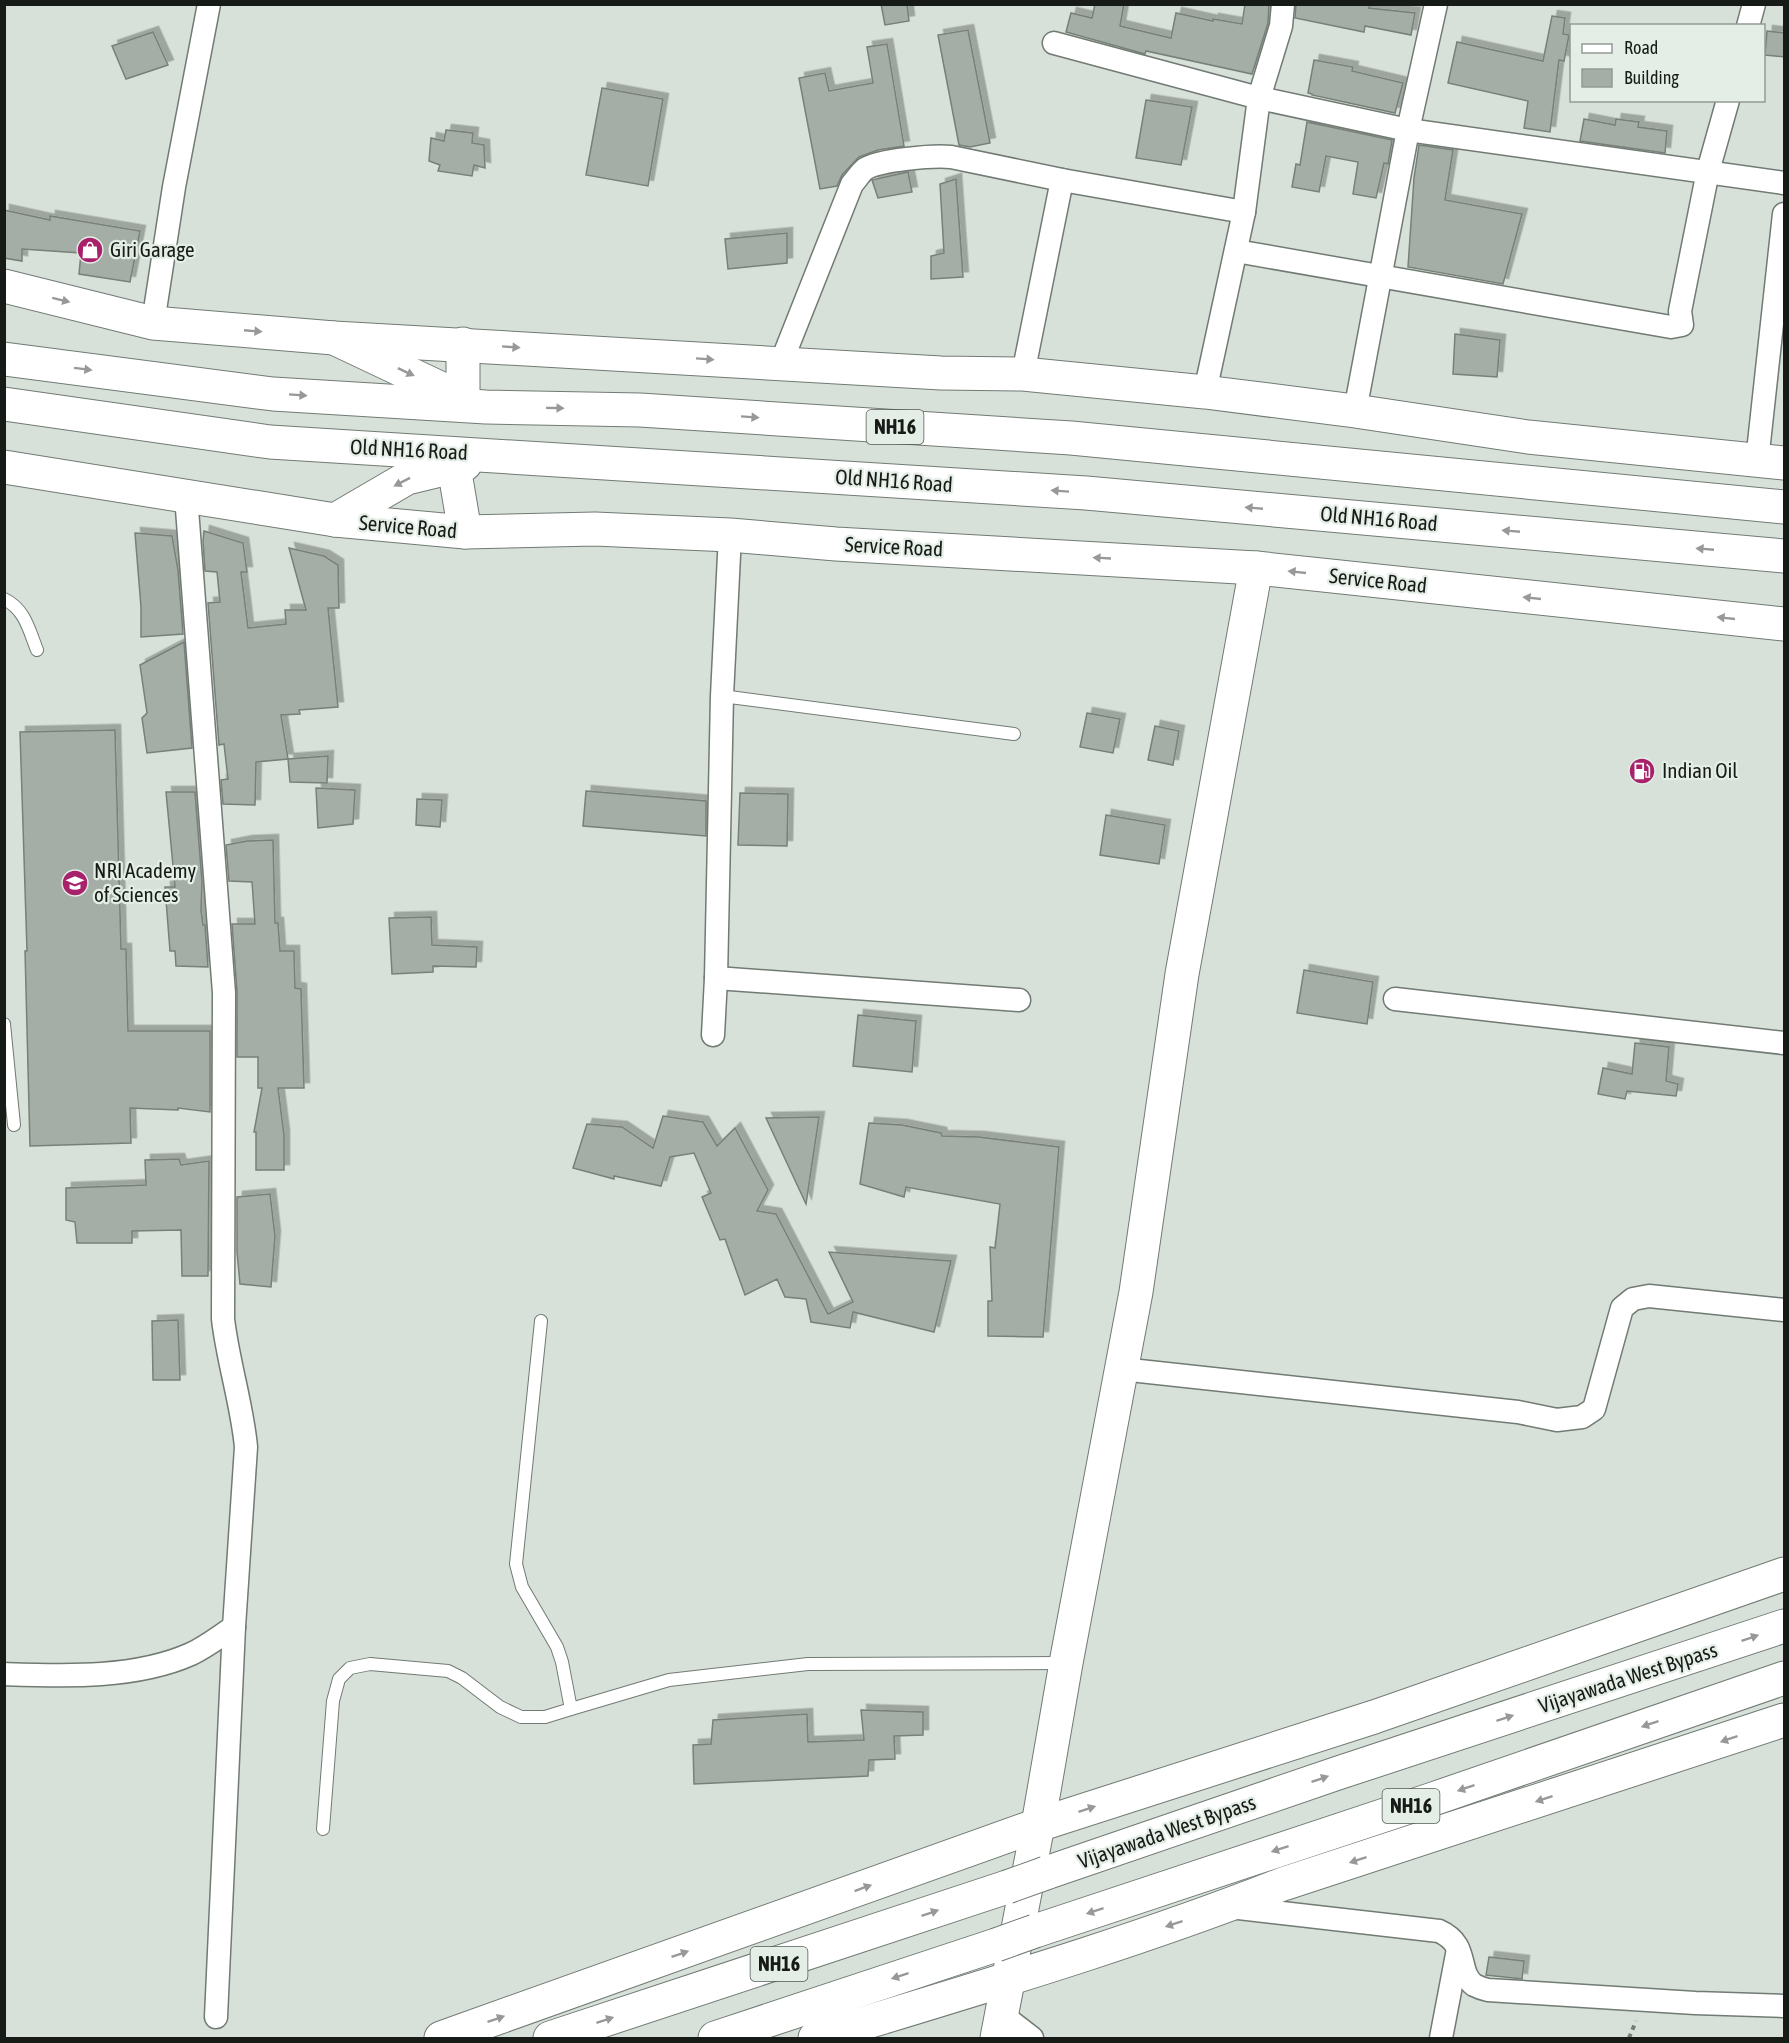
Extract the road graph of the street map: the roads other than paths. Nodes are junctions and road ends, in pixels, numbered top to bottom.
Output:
1 (209, 4) edge
2 (1283, 4) edge
3 (1436, 4) edge
4 (1754, 4) edge
5 (1749, 24) edge
6 (1054, 43) dead end
7 (1259, 98) junction
8 (1727, 102) edge
9 (1408, 130) junction
10 (1708, 171) junction
11 (1062, 180) junction
12 (1785, 183) edge
13 (1244, 212) junction
14 (1785, 214) edge
15 (1236, 251) junction
16 (1381, 277) junction
17 (4, 286) edge
18 (1780, 302) edge
19 (153, 323) junction
20 (334, 338) junction
21 (463, 344) junction
22 (4, 359) edge
23 (781, 363) junction
24 (1023, 374) junction
25 (1205, 392) junction
26 (474, 403) junction
27 (4, 404) edge
28 (1355, 411) junction
29 (498, 456) junction
30 (1771, 462) edge
31 (4, 467) edge
32 (453, 467) junction
33 (186, 496) junction
34 (1785, 507) edge
35 (335, 520) junction
36 (465, 532) junction
37 (730, 535) junction
38 (1785, 556) edge
39 (1256, 567) junction
40 (4, 599) edge
41 (1785, 624) edge
42 (37, 650) dead end
43 (722, 696) junction
44 (1014, 734) dead end
45 (716, 978) junction
46 (1395, 999) dead end
47 (1018, 1000) dead end
48 (4, 1024) edge
49 (712, 1035) dead end
50 (1785, 1043) edge
51 (14, 1125) dead end
52 (1785, 1310) edge
53 (541, 1321) dead end
54 (1121, 1369) junction
55 (1785, 1574) edge
56 (1785, 1626) edge
57 (234, 1627) junction
58 (1066, 1663) junction
59 (4, 1674) edge
60 (1785, 1678) edge
61 (571, 1710) junction
62 (1785, 1720) edge
63 (1038, 1825) junction
64 (323, 1829) dead end
65 (1225, 1907) junction
66 (1458, 1946) junction
67 (1008, 1978) junction
68 (1785, 2006) edge
69 (216, 2017) dead end
70 (999, 2026) edge
71 (441, 2038) edge
72 (550, 2038) edge
73 (715, 2038) edge
74 (815, 2038) edge
75 (1032, 2038) edge
76 (1441, 2038) edge

1 - 19 street
2 - 7 street
3 - 9 street
4 - 5 street
6 - 7 street
7 - 9 street
7 - 13 street
8 - 10 street
9 - 10 street
9 - 16 street
10 - 12 street
10 - 16 street
11 - 13 street
11 - 23 street
11 - 24 street
13 - 15 street
14 - 18 street
15 - 16 street
15 - 25 street
16 - 28 street
17 -> 19 main road
18 - 30 street
19 -> 20 main road
20 - 21 main road
20 -> 26 main road
21 -> 23 main road
21 - 26 main road
22 -> 26 main road, NH16
23 - 24 main road
24 - 25 main road
25 - 28 main road
26 -> 34 main road, NH16
27 - 29 main road, Old NH16 Road
28 - 30 main road
29 - 32 main road
38 -> 29 main road, Old NH16 Road
31 - 33 main road, Service Road
32 -> 35 main road
32 - 36 main road
33 - 35 main road, Service Road
33 - 57 street
35 - 36 main road, Service Road
36 - 37 main road, Service Road
39 -> 37 main road, Service Road
37 - 43 street
41 -> 39 main road, Service Road
39 - 54 main road
40 - 42 lane
43 - 44 lane
43 - 45 street
45 - 47 street
45 - 49 street
46 - 50 street
48 - 51 lane
52 - 54 street
53 - 61 lane
54 - 58 main road
63 -> 55 main road
72 -> 56 main road, Vijayawada West Bypass / NH16, bridge
57 - 59 street
57 - 69 street
58 - 61 lane
58 - 63 main road
60 -> 73 main road, NH16, bridge
61 - 64 lane
62 -> 65 main road
63 - 67 main road
71 -> 63 main road
65 - 66 street
65 -> 67 main road
66 - 68 street
66 - 76 street
67 - 70 main road
67 - 74 main road
70 - 75 street

